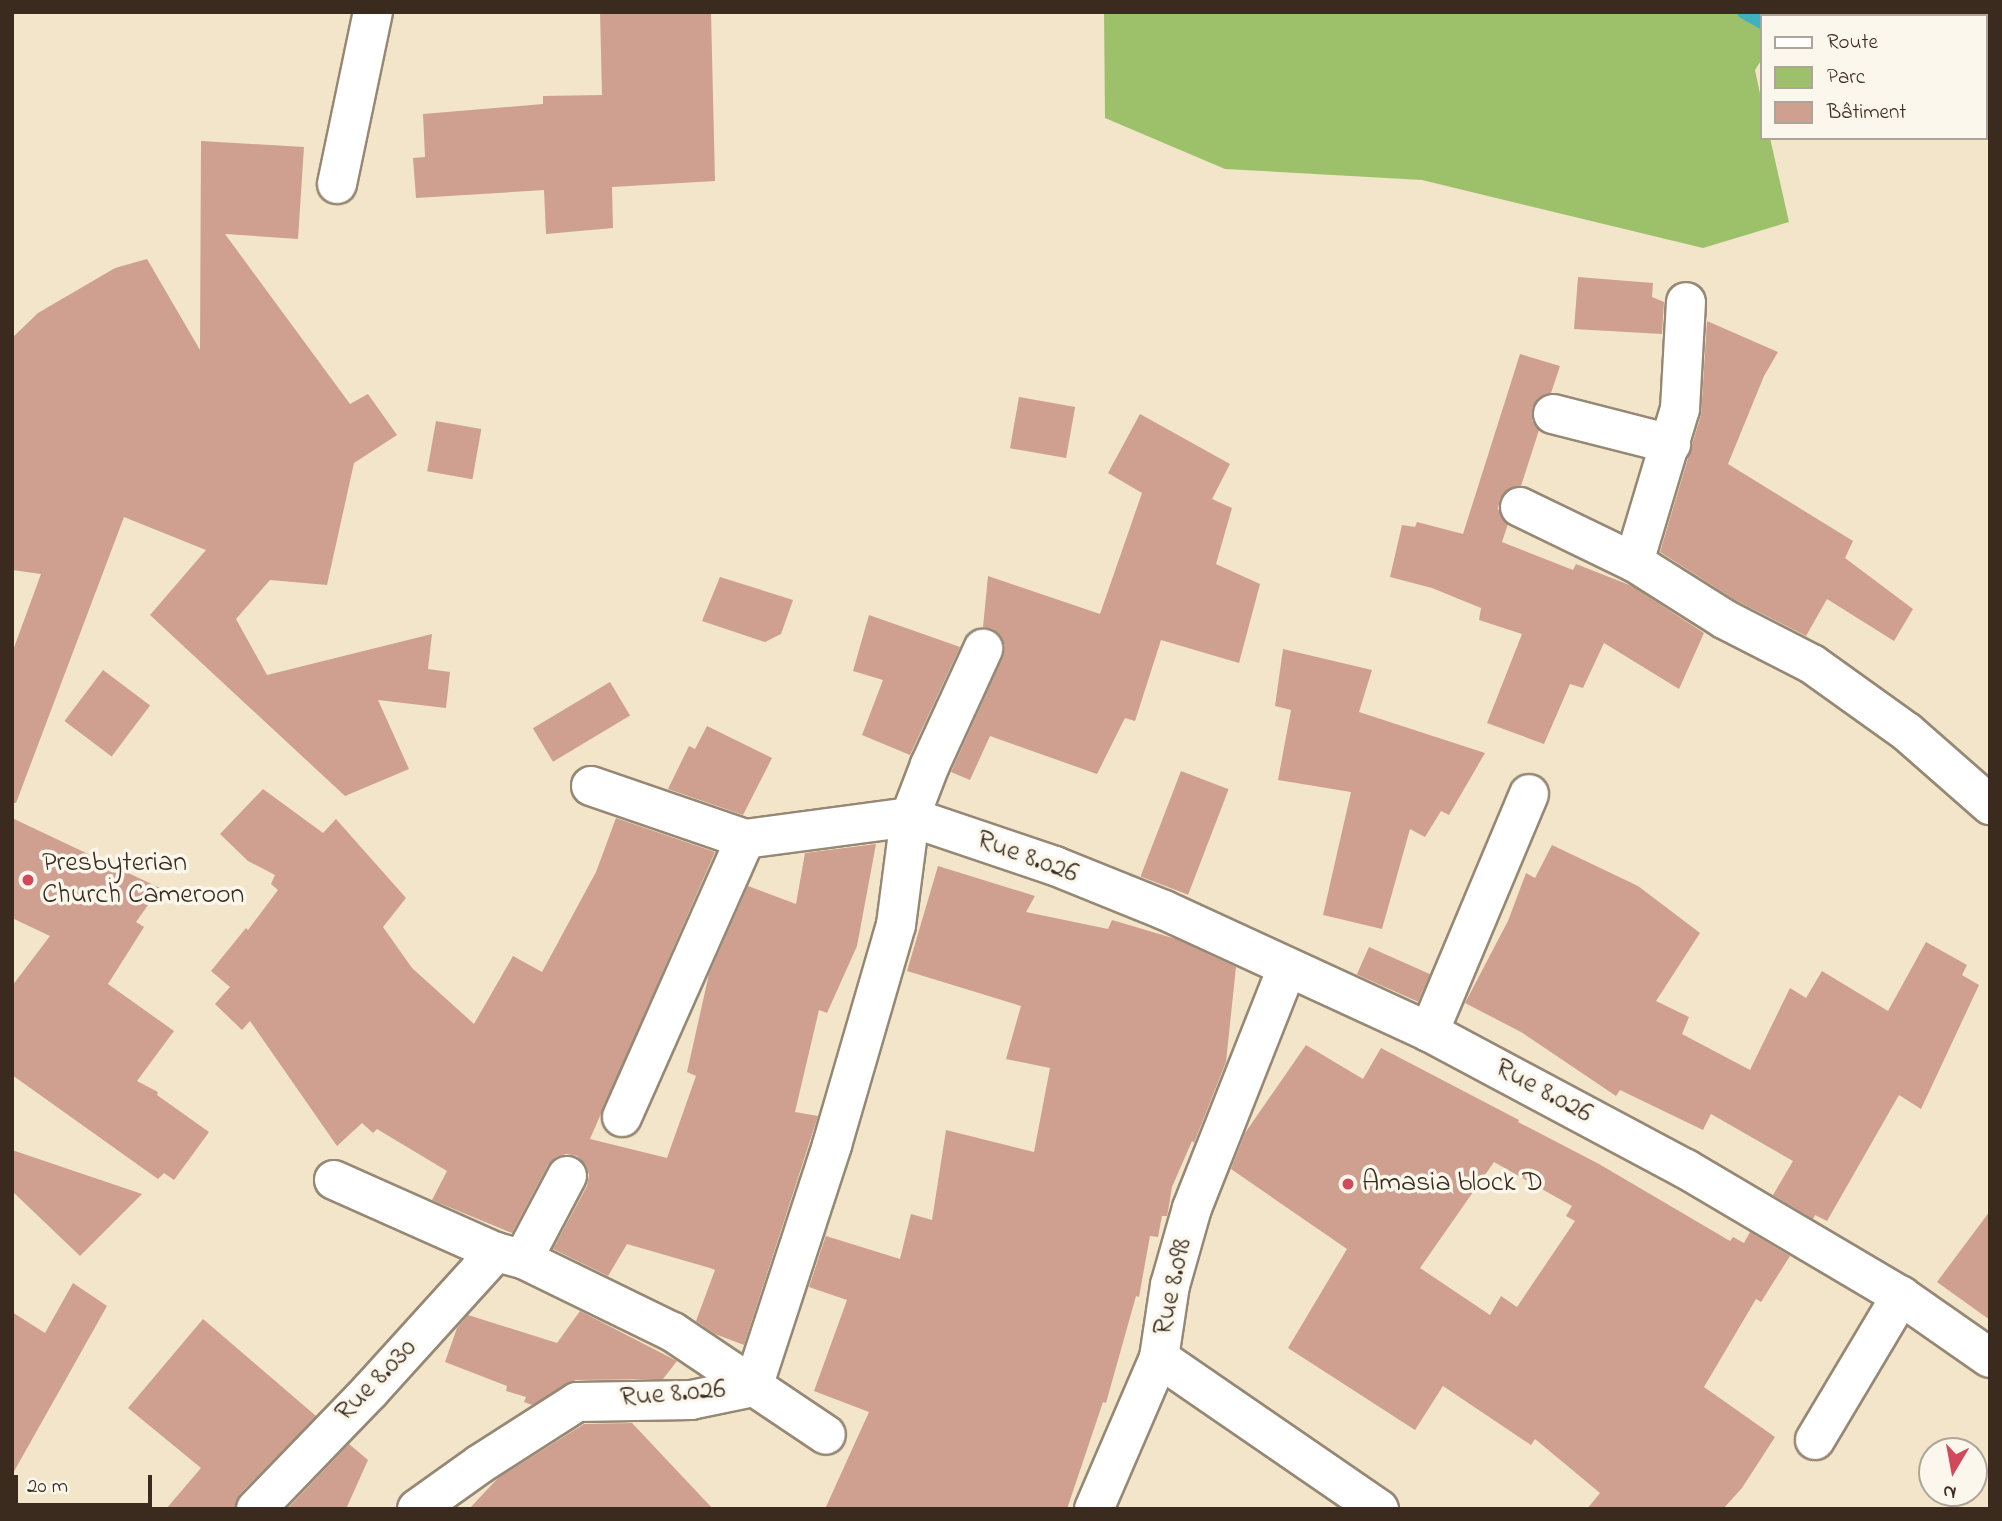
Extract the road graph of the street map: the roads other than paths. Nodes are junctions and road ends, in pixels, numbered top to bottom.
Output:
1 (373, 12) edge
2 (337, 184) dead end
3 (1686, 302) dead end
4 (1553, 414) dead end
5 (1671, 444) junction
6 (1520, 507) dead end
7 (1634, 562) junction
8 (983, 649) dead end
9 (591, 786) dead end
10 (1529, 794) dead end
11 (1990, 805) edge
12 (910, 817) junction
13 (745, 839) junction
14 (1287, 968) junction
15 (1429, 1031) junction
16 (622, 1117) dead end
17 (567, 1176) dead end
18 (334, 1180) dead end
19 (509, 1256) junction
20 (1901, 1296) junction
21 (1159, 1357) junction
22 (1990, 1358) edge
23 (753, 1387) junction
24 (826, 1435) dead end
25 (1815, 1440) dead end
26 (256, 1509) edge
27 (417, 1509) edge
28 (1094, 1509) edge
29 (1379, 1509) edge

1 - 2 street
3 - 5 street
4 - 5 street
5 - 7 street
6 - 7 street
7 - 11 street
8 - 12 street
9 - 13 street
10 - 15 street
12 - 13 street
12 - 14 street, Rue 8.026
12 - 23 street, Rue 8.026
13 - 16 street
14 - 15 street, Rue 8.026
14 - 21 street, Rue 8.098
15 - 20 street, Rue 8.026
17 - 19 street, Rue 8.030
18 - 19 street
19 - 23 street
19 - 26 street, Rue 8.030
20 - 22 street, Rue 8.026
20 - 25 street
21 - 28 street
21 - 29 street, Rue 8.098
23 - 24 street
23 - 27 street, Rue 8.026

